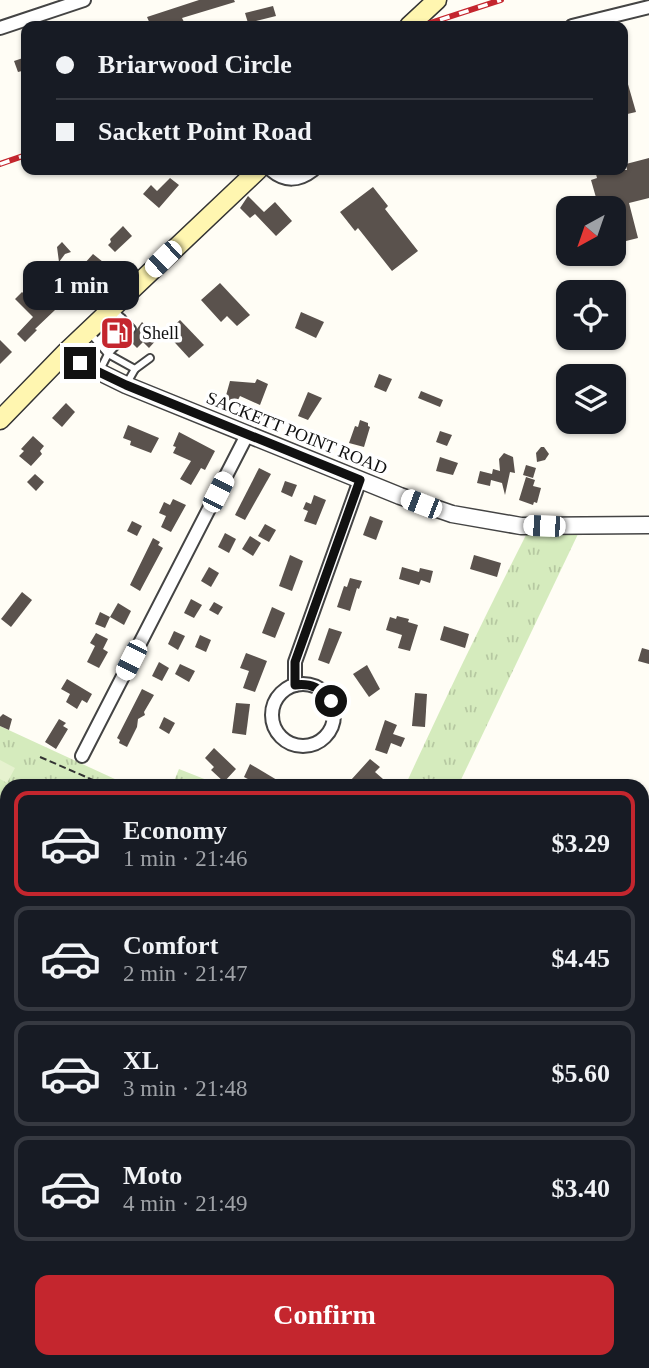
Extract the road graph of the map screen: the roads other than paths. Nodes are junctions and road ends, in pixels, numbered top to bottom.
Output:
1 (84, 0) edge
2 (437, 0) edge
3 (649, 7) edge
4 (416, 20) edge
5 (592, 21) edge
6 (0, 28) edge
7 (253, 175) edge
8 (280, 175) edge
9 (304, 175) edge
10 (117, 313) junction
11 (93, 336) junction
12 (66, 352) junction
13 (108, 355) junction
14 (150, 358) dead end
15 (135, 369) junction
16 (99, 372) junction
17 (126, 385) junction
18 (0, 420) edge
19 (248, 433) junction
20 (360, 480) junction
21 (649, 525) edge
22 (295, 685) junction
23 (82, 756) dead end

1 - 6 street
2 - 4 main road
3 - 5 street
7 - 10 main road
8 - 9 street
10 - 11 main road
10 - 13 lane
11 - 12 main road
11 - 13 lane
12 - 16 street, SACKETT POINT ROAD
12 - 18 main road
13 - 15 lane
13 - 16 lane
14 - 15 lane
15 - 17 lane
16 - 17 street, SACKETT POINT ROAD
17 - 19 street, SACKETT POINT ROAD
19 - 20 street, SACKETT POINT ROAD
19 - 23 street
20 - 21 street, SACKETT POINT ROAD
20 - 22 street
22 - 22 street

